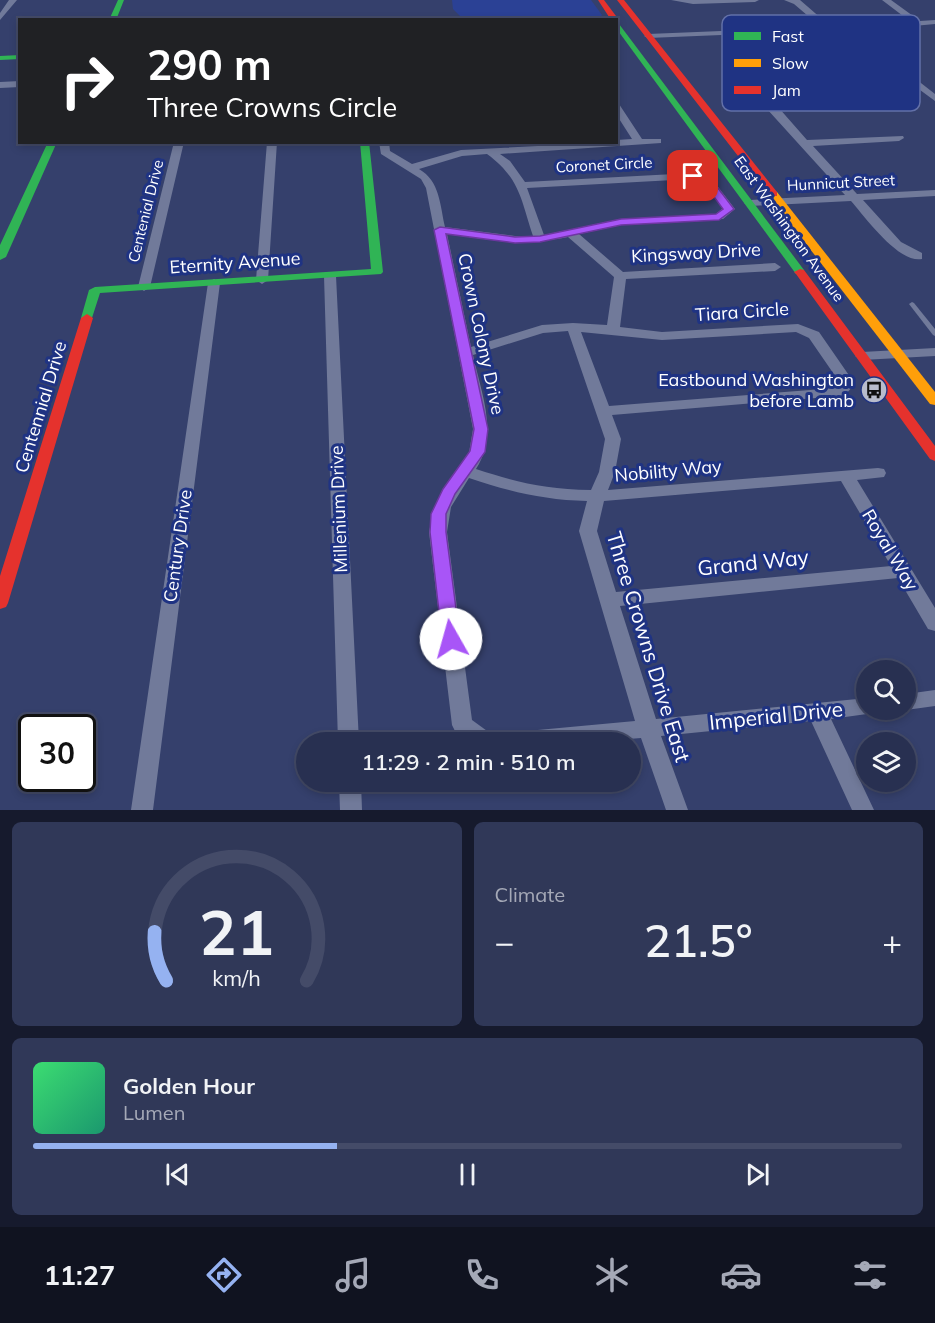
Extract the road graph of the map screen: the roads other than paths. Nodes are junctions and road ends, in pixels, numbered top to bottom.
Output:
1 (13, 0) edge
2 (121, 0) edge
3 (601, 0) edge
4 (620, 0) edge
5 (755, 0) edge
6 (790, 0) edge
7 (886, 0) edge
8 (678, 1) edge
9 (812, 15) edge
10 (907, 15) edge
11 (0, 18) edge
12 (113, 18) edge
13 (614, 18) edge
14 (935, 22) edge
15 (618, 23) edge
16 (920, 23) edge
17 (722, 33) edge
18 (632, 37) edge
19 (18, 57) edge
20 (0, 58) edge
21 (18, 84) edge
22 (0, 85) edge
23 (920, 86) edge
24 (935, 98) edge
25 (678, 106) junction
26 (618, 110) edge
27 (774, 111) edge
28 (899, 138) dead end
29 (657, 141) dead end
30 (639, 142) junction
31 (618, 143) edge
32 (803, 143) junction
33 (52, 144) edge
34 (178, 144) edge
35 (272, 144) edge
36 (364, 144) edge
37 (384, 144) edge
38 (606, 144) edge
39 (489, 151) junction
40 (411, 168) junction
41 (521, 185) junction
42 (935, 193) edge
43 (853, 197) junction
44 (772, 202) junction
45 (750, 203) junction
46 (440, 230) junction
47 (572, 234) junction
48 (540, 239) junction
49 (918, 256) dead end
50 (0, 257) edge
51 (795, 265) junction
52 (775, 267) dead end
53 (330, 276) junction
54 (620, 276) junction
55 (262, 280) junction
56 (214, 283) junction
57 (144, 287) junction
58 (95, 290) joint
59 (912, 304) dead end
60 (573, 327) junction
61 (613, 330) junction
62 (935, 334) edge
63 (935, 352) edge
64 (466, 354) junction
65 (898, 354) junction
66 (883, 355) junction
67 (862, 356) junction
68 (935, 401) edge
69 (602, 411) junction
70 (935, 456) edge
71 (464, 471) junction
72 (878, 473) dead end
73 (846, 476) junction
74 (597, 496) junction
75 (902, 571) junction
76 (609, 600) junction
77 (0, 603) edge
78 (935, 624) edge
79 (935, 698) edge
80 (916, 701) edge
81 (856, 708) edge
82 (818, 712) junction
83 (648, 728) junction
84 (349, 732) edge
85 (472, 732) edge
86 (607, 732) edge
87 (350, 792) edge
88 (142, 810) edge
89 (351, 810) edge
90 (677, 810) edge
91 (863, 810) edge

1 - 11 street
2 - 12 main road
3 - 13 main road, East Washington Avenue
4 - 18 main road, East Washington Avenue
5 - 8 street
6 - 9 street
7 - 10 street
14 - 16 street
15 - 18 main road, East Washington Avenue
17 - 18 street
18 - 25 main road, East Washington Avenue
18 - 44 main road, East Washington Avenue
19 - 20 main road
21 - 22 street
23 - 24 street
25 - 44 main road
25 - 45 main road, East Washington Avenue
26 - 30 street
27 - 32 street
28 - 32 street
29 - 30 street
30 - 31 street
32 - 43 street
33 - 50 main road
34 - 57 street, Centenial Drive
35 - 55 street
36 - 53 main road, Eternity Avenue
37 - 40 street, Crown Colony Drive
38 - 39 street
39 - 40 street
39 - 41 street
40 - 46 street, Crown Colony Drive
41 - 47 street, Coronet Circle
41 - 48 street
42 - 43 street, Hunnicut Street
43 - 44 street, Hunnicut Street
43 - 49 street
44 - 45 street, Hunnicut Street
44 - 65 main road, East Washington Avenue
45 - 51 main road, East Washington Avenue
46 - 48 street
46 - 64 street, Crown Colony Drive
47 - 48 street
47 - 54 street
51 - 66 main road
51 - 67 main road, East Washington Avenue
52 - 54 street, Kingsway Drive
53 - 55 main road, Eternity Avenue
53 - 84 street, Millenium Drive
54 - 61 street
55 - 56 main road, Eternity Avenue
56 - 57 main road, Eternity Avenue
56 - 88 street, Century Drive
57 - 58 main road, Eternity Avenue
58 - 77 main road, Centennial Drive
59 - 62 lane
60 - 61 street
60 - 64 street
60 - 69 street, Three Crowns Drive East
61 - 69 street, Tiara Circle
63 - 65 street
64 - 71 street, Crown Colony Drive
65 - 66 street
65 - 68 main road, East Washington Avenue
66 - 67 street
67 - 70 main road, East Washington Avenue
69 - 74 street, Three Crowns Drive East
71 - 74 street, Nobility Way
71 - 85 street, Crown Colony Drive
72 - 73 street, Nobility Way
73 - 74 street, Nobility Way
73 - 75 street, Royal Way
74 - 76 street, Three Crowns Drive East
75 - 76 street, Grand Way
75 - 78 street, Royal Way
76 - 83 street, Three Crowns Drive East
79 - 80 street
81 - 82 street, Imperial Drive
82 - 83 street, Imperial Drive
82 - 91 street
83 - 86 street, Imperial Drive
83 - 90 street, Three Crowns Drive East
87 - 89 street

